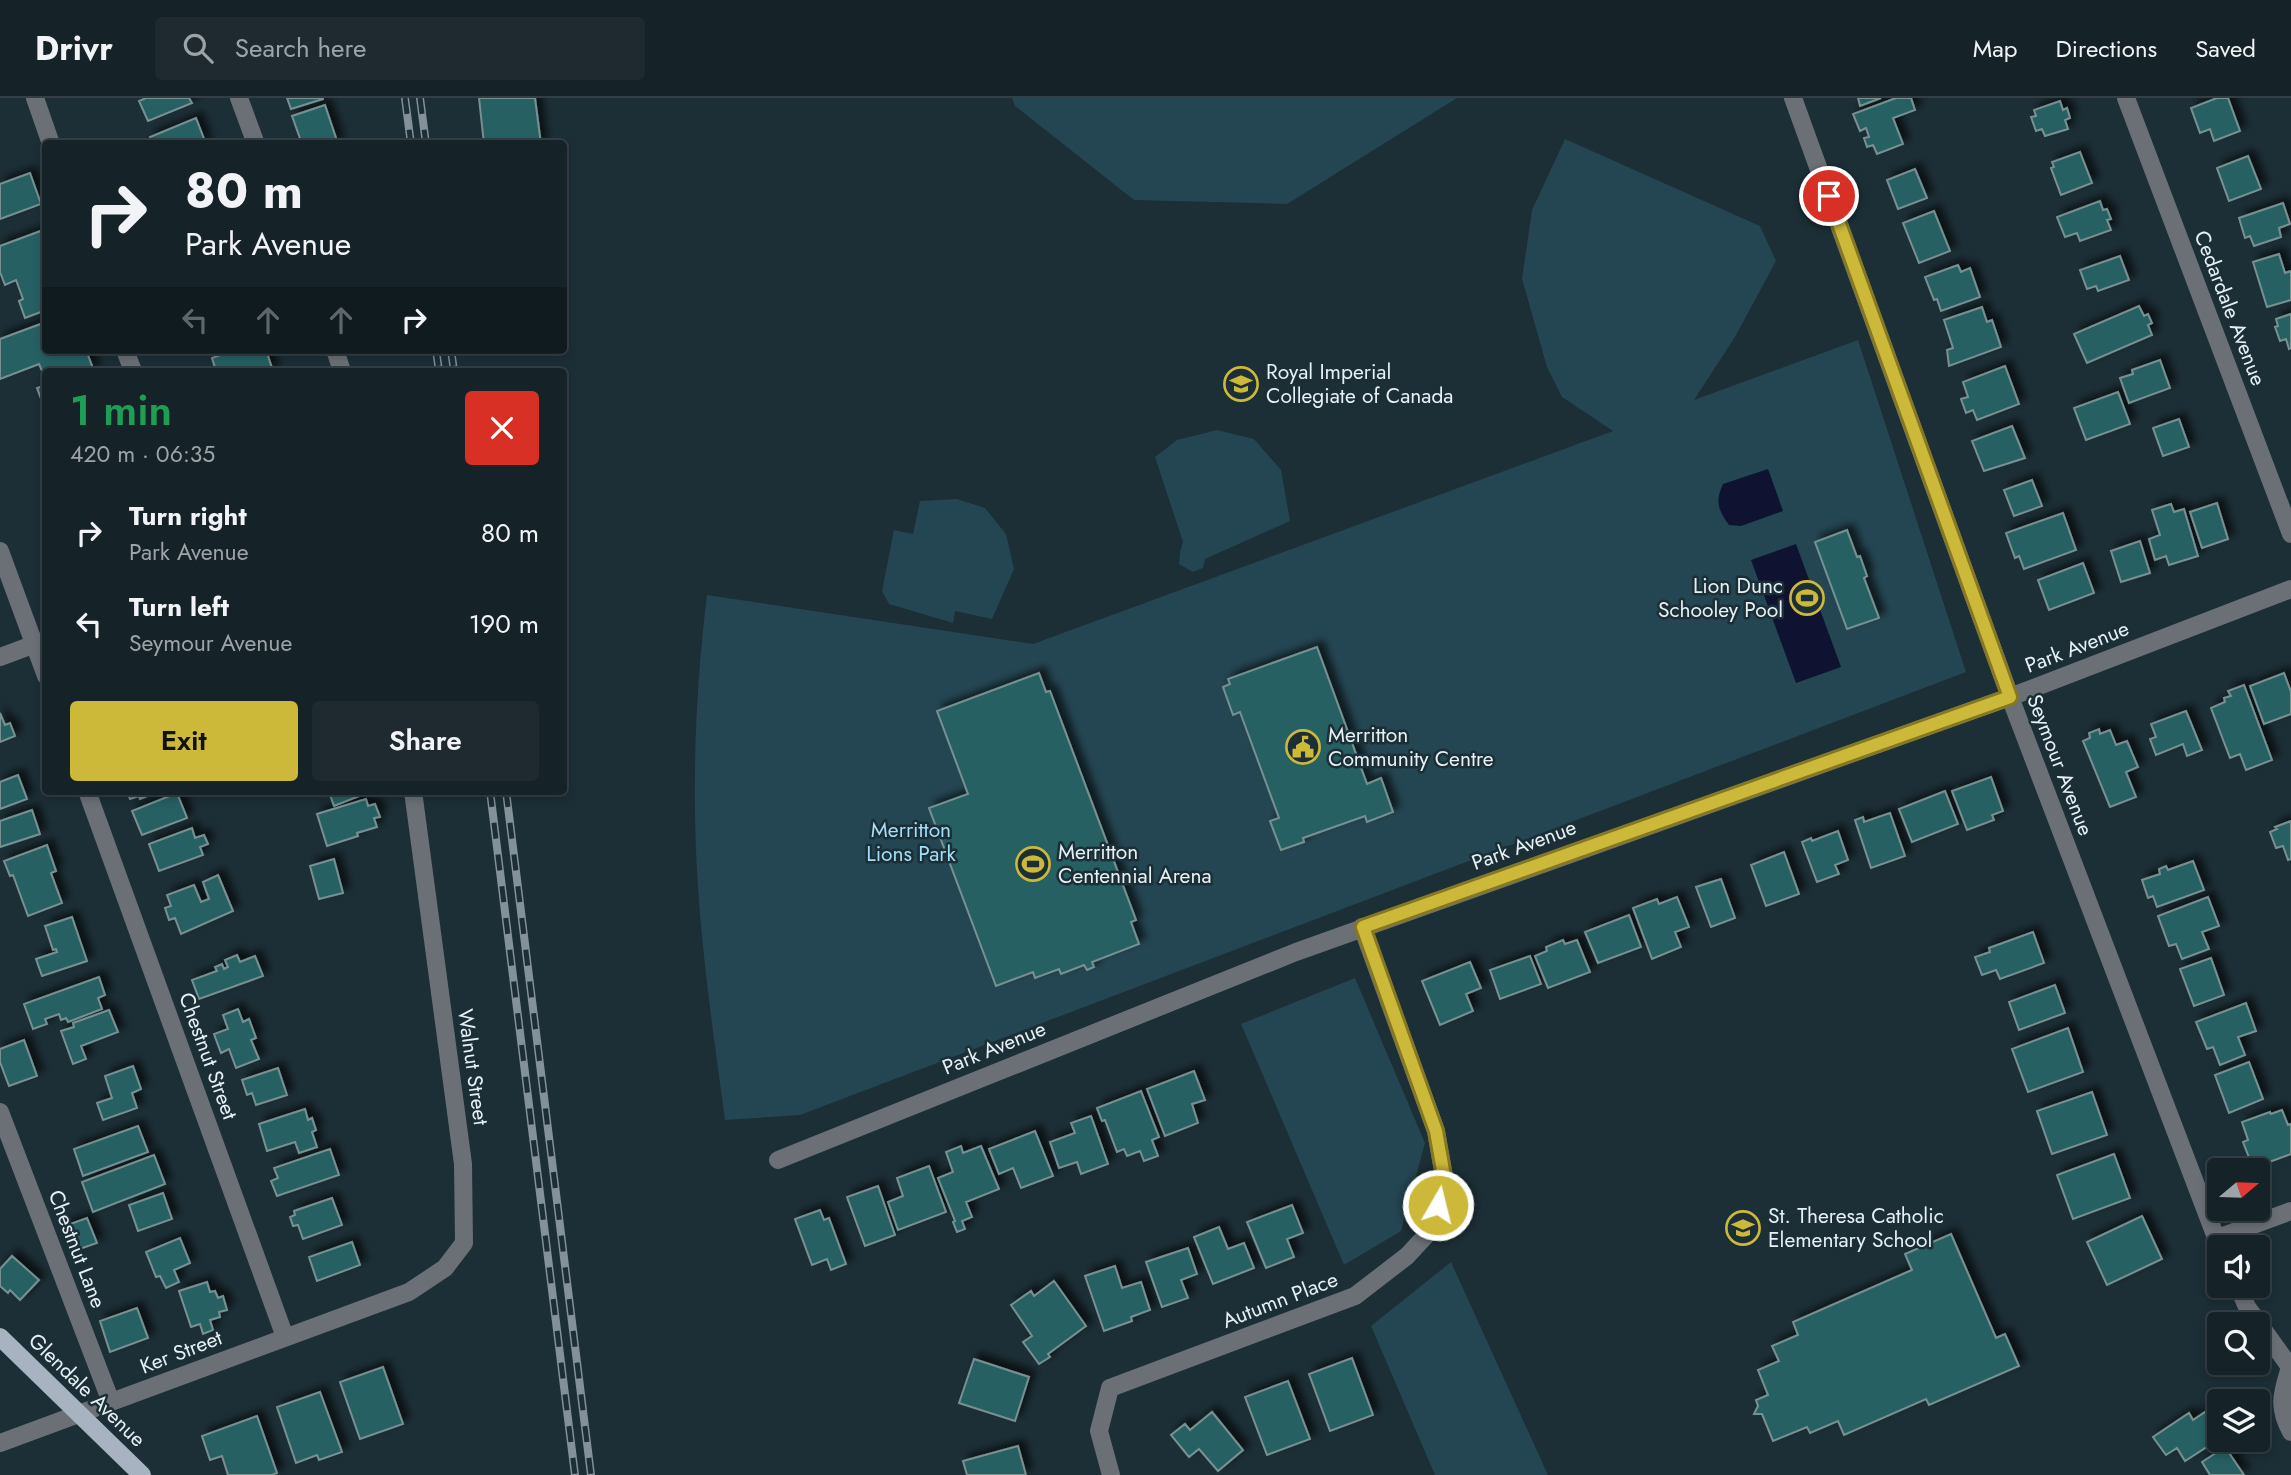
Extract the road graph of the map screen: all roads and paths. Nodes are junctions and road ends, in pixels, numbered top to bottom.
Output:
1 (35, 98) edge
2 (239, 98) edge
3 (1793, 98) edge
4 (2126, 98) edge
5 (50, 140) edge
6 (255, 140) edge
7 (2291, 534) edge
8 (0, 551) edge
9 (2291, 590) edge
10 (40, 642) edge
11 (0, 657) edge
12 (2010, 697) junction
13 (88, 795) edge
14 (414, 795) edge
15 (1363, 927) junction
16 (0, 1112) edge
17 (778, 1160) dead end
18 (2291, 1211) edge
19 (2215, 1235) edge
20 (2238, 1235) edge
21 (2244, 1298) edge
22 (378, 1305) joint
23 (0, 1337) edge
24 (285, 1337) junction
25 (2290, 1367) edge
26 (111, 1402) junction
27 (80, 1414) junction
28 (2291, 1432) edge
29 (0, 1443) edge
30 (142, 1475) edge
31 (1111, 1475) edge

1 - 5 street
2 - 6 street
3 - 12 street, Seymour Avenue
4 - 7 street, Cedardale Avenue
8 - 10 street
9 - 12 street, Park Avenue
10 - 11 street
12 - 15 street, Park Avenue
12 - 19 street, Seymour Avenue
13 - 24 street, Chestnut Street
14 - 22 street, Walnut Street
15 - 17 street, Park Avenue
15 - 31 street, Autumn Place
16 - 26 street, Chestnut Lane
18 - 20 street
21 - 25 street
22 - 24 street, Ker Street
23 - 27 main road, Glendale Avenue
24 - 26 street, Ker Street
25 - 28 street
26 - 27 street, Ker Street
27 - 29 street, Ker Street
27 - 30 main road, Glendale Avenue

